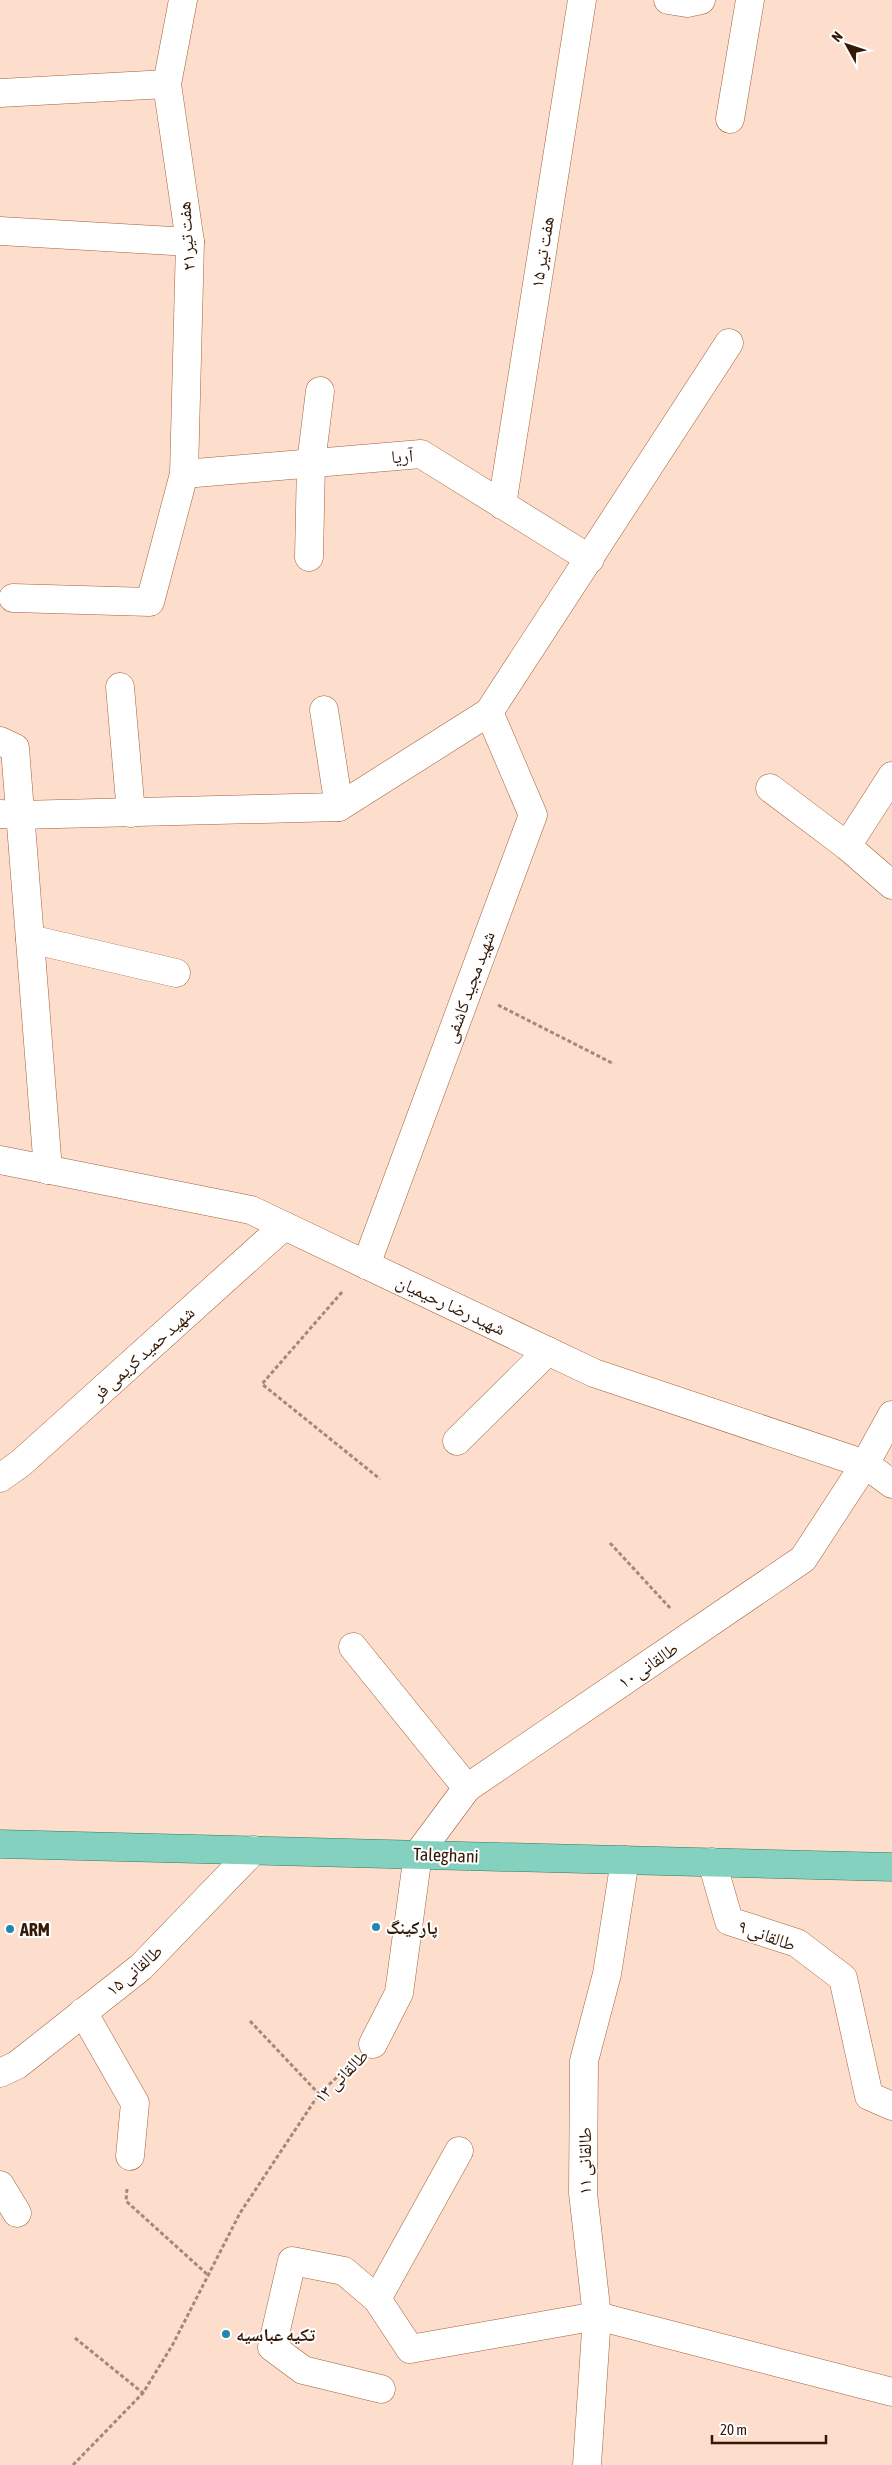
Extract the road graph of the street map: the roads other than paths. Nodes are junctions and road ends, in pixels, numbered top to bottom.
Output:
1 (184, 0) edge
2 (582, 0) edge
3 (668, 0) edge
4 (701, 0) edge
5 (750, 0) edge
6 (167, 84) junction
7 (0, 93) edge
8 (730, 119) dead end
9 (0, 231) edge
10 (190, 242) junction
11 (729, 343) dead end
12 (320, 391) dead end
13 (312, 463) junction
14 (184, 474) junction
15 (502, 505) junction
16 (309, 557) dead end
17 (590, 559) junction
18 (13, 598) dead end
19 (120, 687) dead end
20 (324, 710) dead end
21 (489, 712) junction
22 (0, 741) edge
23 (892, 776) edge
24 (770, 788) dead end
25 (339, 807) junction
26 (131, 813) junction
27 (10, 815) edge
28 (847, 846) junction
29 (892, 885) edge
30 (30, 939) junction
31 (176, 973) dead end
32 (0, 1160) edge
33 (48, 1170) junction
34 (284, 1226) junction
35 (366, 1265) junction
36 (548, 1351) junction
37 (892, 1415) edge
38 (457, 1441) dead end
39 (865, 1464) junction
40 (7, 1465) edge
41 (892, 1484) edge
42 (353, 1647) dead end
43 (467, 1788) junction
44 (0, 1844) edge
45 (254, 1850) junction
46 (418, 1854) junction
47 (625, 1860) junction
48 (712, 1862) junction
49 (892, 1867) edge
50 (83, 2012) junction
51 (373, 2044) road end
52 (0, 2073) edge
53 (892, 2106) edge
54 (459, 2151) dead end
55 (130, 2156) road end
56 (0, 2185) edge
57 (17, 2213) dead end
58 (377, 2298) junction
59 (597, 2316) junction
60 (381, 2388) dead end
61 (892, 2392) edge
62 (587, 2465) edge

1 - 6 street, هفت تیر۲۱
2 - 15 street, هفت تیر ۱۵
3 - 4 street
5 - 8 street
6 - 7 street
6 - 10 street, هفت تیر۲۱
9 - 10 street
10 - 14 street, هفت تیر۲۱
11 - 17 street
12 - 13 street
13 - 14 street, آریا
13 - 15 street, آریا
13 - 16 street
14 - 18 street, هفت تیر۲۱
15 - 17 street, آریا
17 - 21 street
19 - 26 street
20 - 25 street
21 - 25 street
21 - 35 street, شهید مجید کاشفی
22 - 27 street
23 - 28 street
24 - 28 street
25 - 26 street
26 - 27 street
27 - 30 street
28 - 29 street
30 - 31 street
30 - 33 street
32 - 33 street, شهید رضا رحیمیان
33 - 34 street, شهید رضا رحیمیان
34 - 35 street, شهید رضا رحیمیان
34 - 40 street, شهید حمید کریمی فر
35 - 36 street, شهید رضا رحیمیان
36 - 38 street
36 - 39 street, شهید رضا رحیمیان
37 - 39 street, طالقانی ۱۰
39 - 41 street, شهید رضا رحیمیان
39 - 43 street, طالقانی ۱۰
42 - 43 street
43 - 46 street, طالقانی ۱۰
44 - 45 main road, Taleghani
45 - 46 main road, Taleghani
45 - 50 street, طالقانی ۱۵
46 - 47 main road, Taleghani
46 - 51 street, طالقانی ۱۳
47 - 48 main road, Taleghani
47 - 59 street, طالقانی ۱۱
48 - 49 main road, Taleghani
48 - 53 street, طالقانی ۹
50 - 52 street, طالقانی ۱۵
50 - 55 street
54 - 58 street
56 - 57 street
58 - 59 street
58 - 60 street
59 - 61 street
59 - 62 street, طالقانی ۱۱

